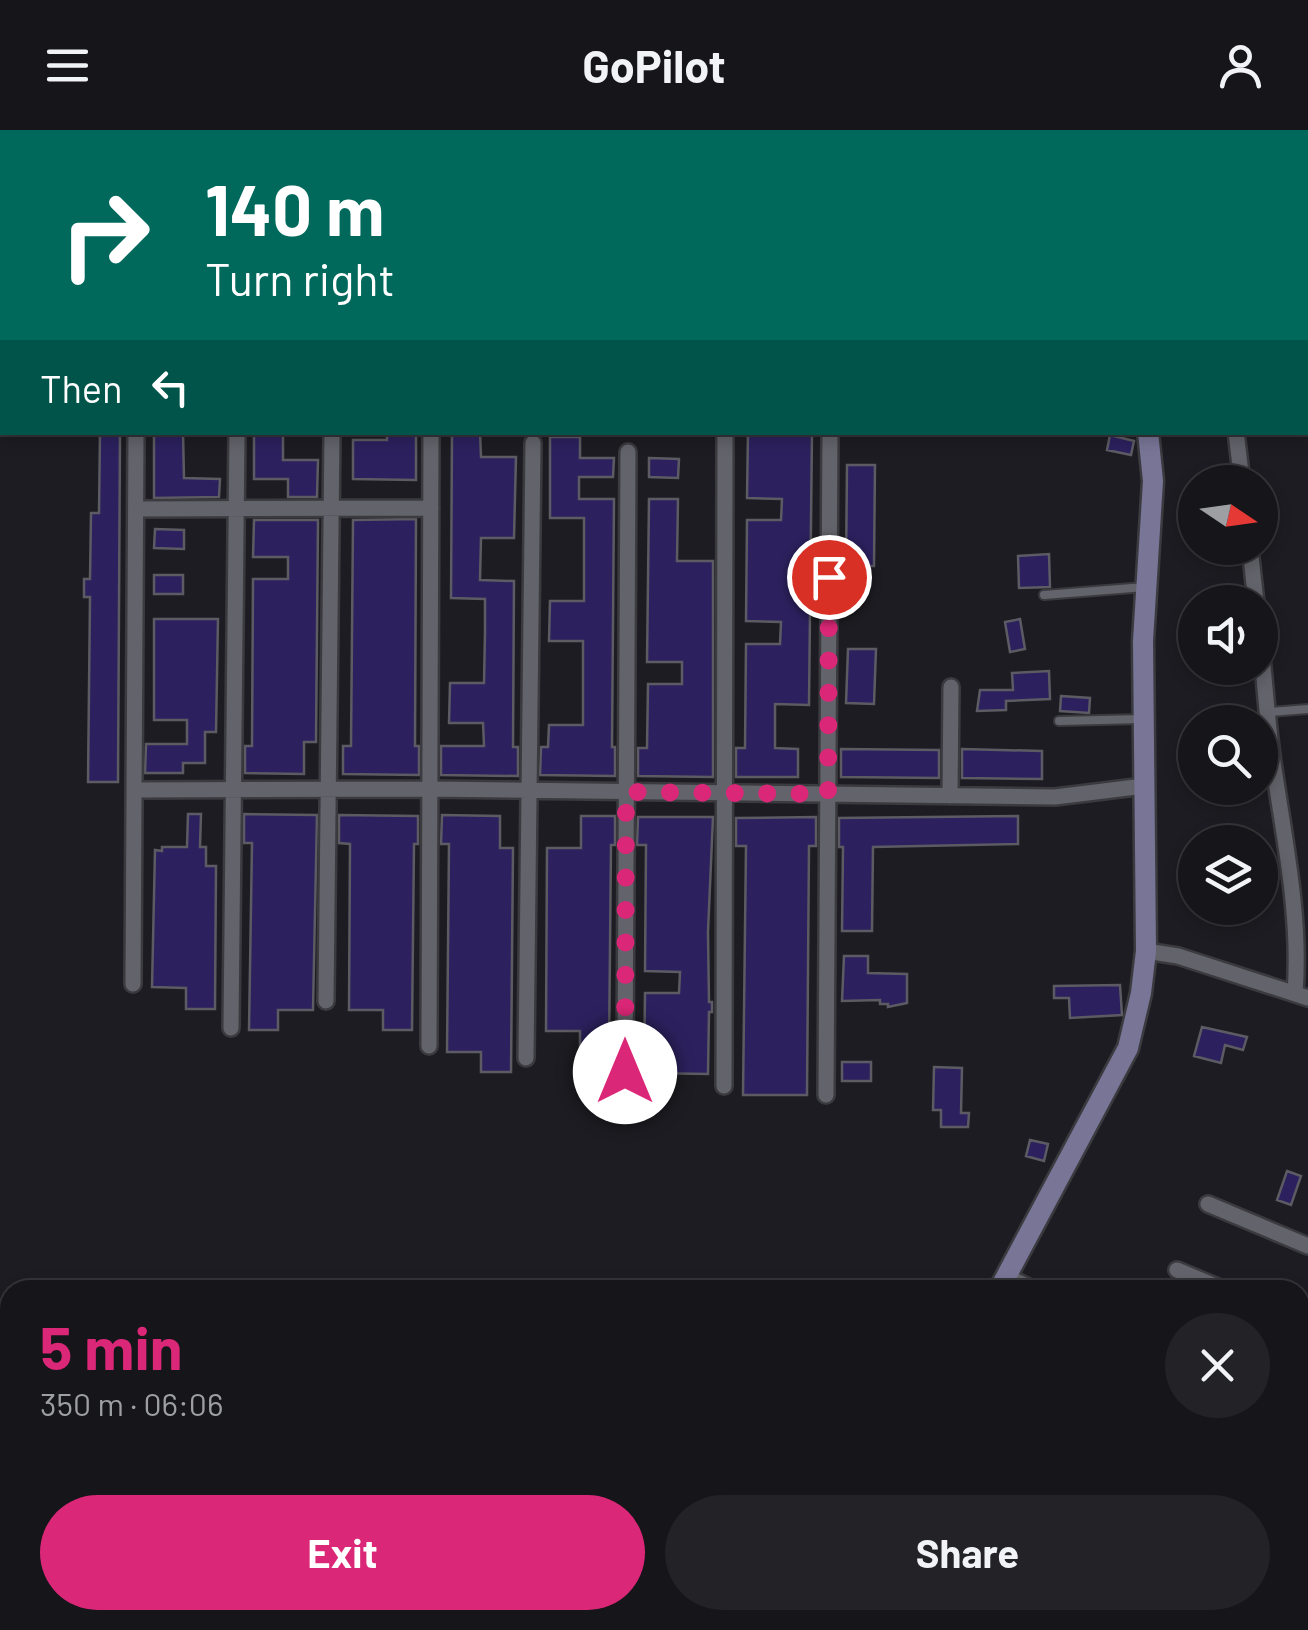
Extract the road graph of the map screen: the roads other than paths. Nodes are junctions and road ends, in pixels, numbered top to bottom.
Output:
1 (136, 435) edge
2 (237, 435) edge
3 (332, 435) edge
4 (431, 435) edge
5 (725, 435) edge
6 (830, 435) edge
7 (1148, 435) edge
8 (1236, 435) edge
9 (533, 443) dead end
10 (628, 452) dead end
11 (1240, 465) edge
12 (236, 508) junction
13 (332, 508) junction
14 (431, 508) junction
15 (136, 509) junction
16 (1145, 587) junction
17 (1044, 594) dead end
18 (951, 687) dead end
19 (1308, 709) edge
20 (1278, 711) edge
21 (1144, 719) junction
22 (1059, 721) dead end
23 (1144, 786) junction
24 (1278, 786) edge
25 (328, 789) junction
26 (430, 789) junction
27 (134, 790) junction
28 (234, 790) junction
29 (529, 790) junction
30 (626, 792) junction
31 (724, 793) junction
32 (828, 794) junction
33 (950, 796) junction
34 (1146, 951) junction
35 (133, 984) dead end
36 (1302, 995) edge
37 (326, 1000) dead end
38 (231, 1028) dead end
39 (429, 1046) dead end
40 (526, 1058) dead end
41 (625, 1072) dead end
42 (724, 1086) dead end
43 (826, 1095) dead end
44 (1208, 1204) dead end
45 (1308, 1246) edge
46 (1176, 1270) dead end
47 (1004, 1280) edge
48 (1200, 1280) edge

1 - 15 street
2 - 12 street
3 - 13 street
4 - 14 street
5 - 31 street
6 - 32 street
7 - 16 main road
8 - 11 street
9 - 29 street
10 - 30 street
12 - 13 street
12 - 15 street
12 - 28 street
13 - 14 street
13 - 25 street
14 - 26 street
15 - 27 street
16 - 17 lane
16 - 21 main road
18 - 33 street
19 - 20 lane
21 - 22 lane
21 - 23 main road
23 - 33 street
23 - 34 main road
24 - 36 street
25 - 26 street
25 - 28 street
25 - 37 street
26 - 29 street
26 - 39 street
27 - 28 street
27 - 35 street
28 - 38 street
29 - 30 street
29 - 40 street
30 - 31 street
30 - 41 street
31 - 32 street
31 - 42 street
32 - 33 street
32 - 43 street
34 - 36 street
34 - 47 main road
44 - 45 street
46 - 48 street

